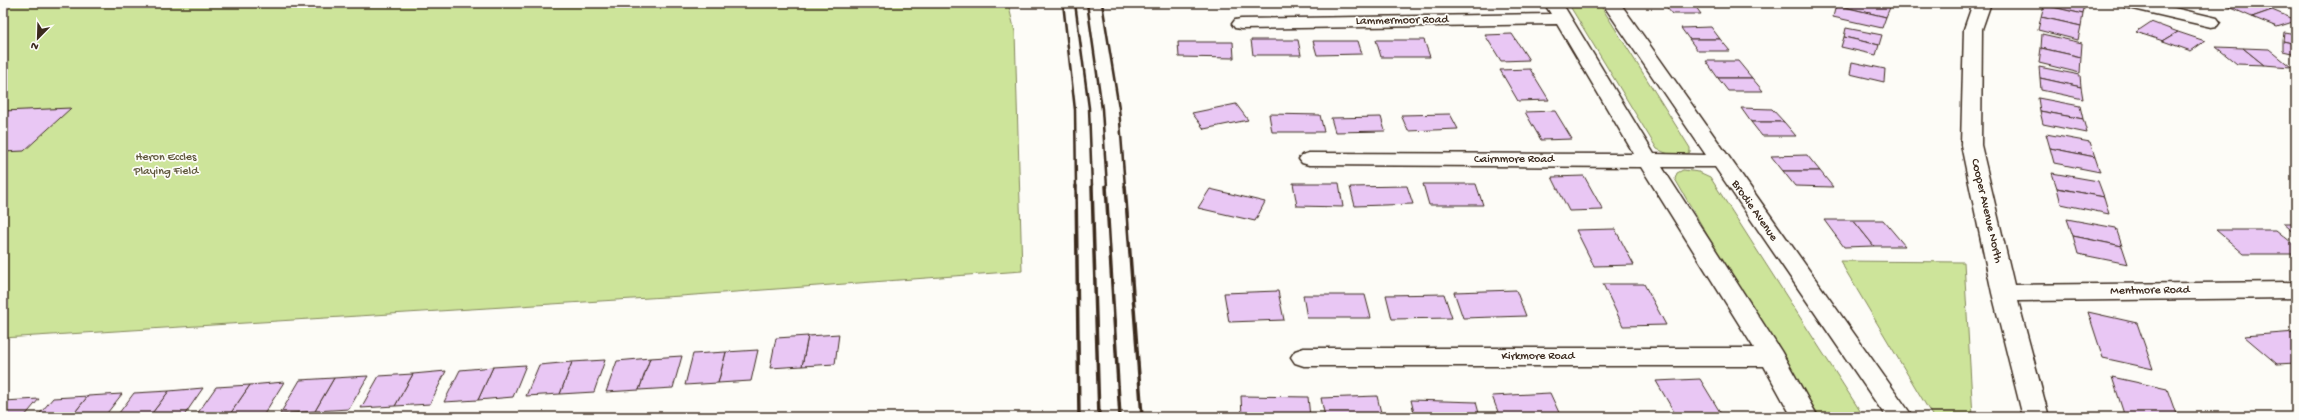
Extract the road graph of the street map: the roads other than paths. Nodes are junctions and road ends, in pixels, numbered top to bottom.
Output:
1 (1611, 3) edge
2 (1982, 3) edge
3 (2131, 3) edge
4 (1558, 11) edge
5 (2211, 22) dead end
6 (1241, 24) dead end
7 (1309, 159) dead end
8 (1648, 161) junction
9 (1719, 161) junction
10 (2296, 290) edge
11 (2004, 293) junction
12 (1304, 357) dead end
13 (1772, 357) junction
14 (1806, 417) edge
15 (1900, 417) edge
16 (2036, 417) edge

1 - 9 street, Brodie Avenue
2 - 11 street, Cooper Avenue North
3 - 5 street
4 - 6 street, Lammermoor Road
4 - 8 street
7 - 8 street, Cairnmore Road
8 - 9 street, Cairnmore Road
8 - 13 street
9 - 15 street, Brodie Avenue
10 - 11 street, Mentmore Road
11 - 16 street, Cooper Avenue North
12 - 13 street, Kirkmore Road
13 - 14 street

